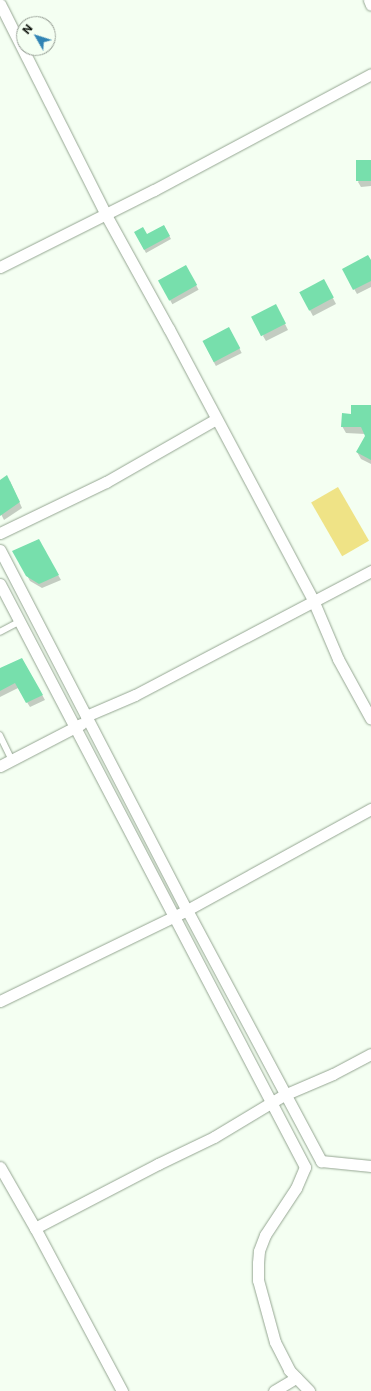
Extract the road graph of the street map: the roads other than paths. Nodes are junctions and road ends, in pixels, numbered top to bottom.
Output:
1 (369, 0) edge
2 (0, 4) edge
3 (371, 5) edge
4 (371, 74) edge
5 (106, 215) junction
6 (0, 266) edge
7 (216, 419) junction
8 (0, 534) edge
9 (0, 550) edge
10 (371, 571) edge
11 (0, 584) edge
12 (312, 600) junction
13 (19, 622) junction
14 (0, 632) edge
15 (87, 718) junction
16 (371, 719) edge
17 (74, 728) junction
18 (0, 734) edge
19 (12, 760) junction
20 (0, 766) edge
21 (371, 809) edge
22 (187, 910) junction
23 (173, 917) junction
24 (0, 1001) edge
25 (371, 1054) edge
26 (284, 1095) junction
27 (271, 1102) junction
28 (321, 1161) junction
29 (371, 1166) edge
30 (0, 1167) edge
31 (304, 1167) junction
32 (35, 1228) junction
33 (296, 1378) junction
34 (122, 1391) edge
35 (274, 1391) edge
36 (309, 1391) edge

1 - 3 street
2 - 5 street
4 - 5 street
5 - 6 street
5 - 7 street
7 - 8 street
7 - 12 street
9 - 15 street
10 - 12 street
11 - 13 street
12 - 15 street
12 - 16 street
13 - 14 lane
13 - 17 street
15 - 17 street
15 - 22 street
17 - 19 street
17 - 23 street
18 - 19 lane
19 - 20 street
21 - 22 street
22 - 23 street
22 - 26 street
23 - 24 street
23 - 27 street
25 - 26 street
26 - 27 street
26 - 28 street
27 - 31 street
27 - 32 street
28 - 29 street
28 - 31 street
30 - 32 street
31 - 33 street
32 - 34 street
33 - 35 street
33 - 36 street

